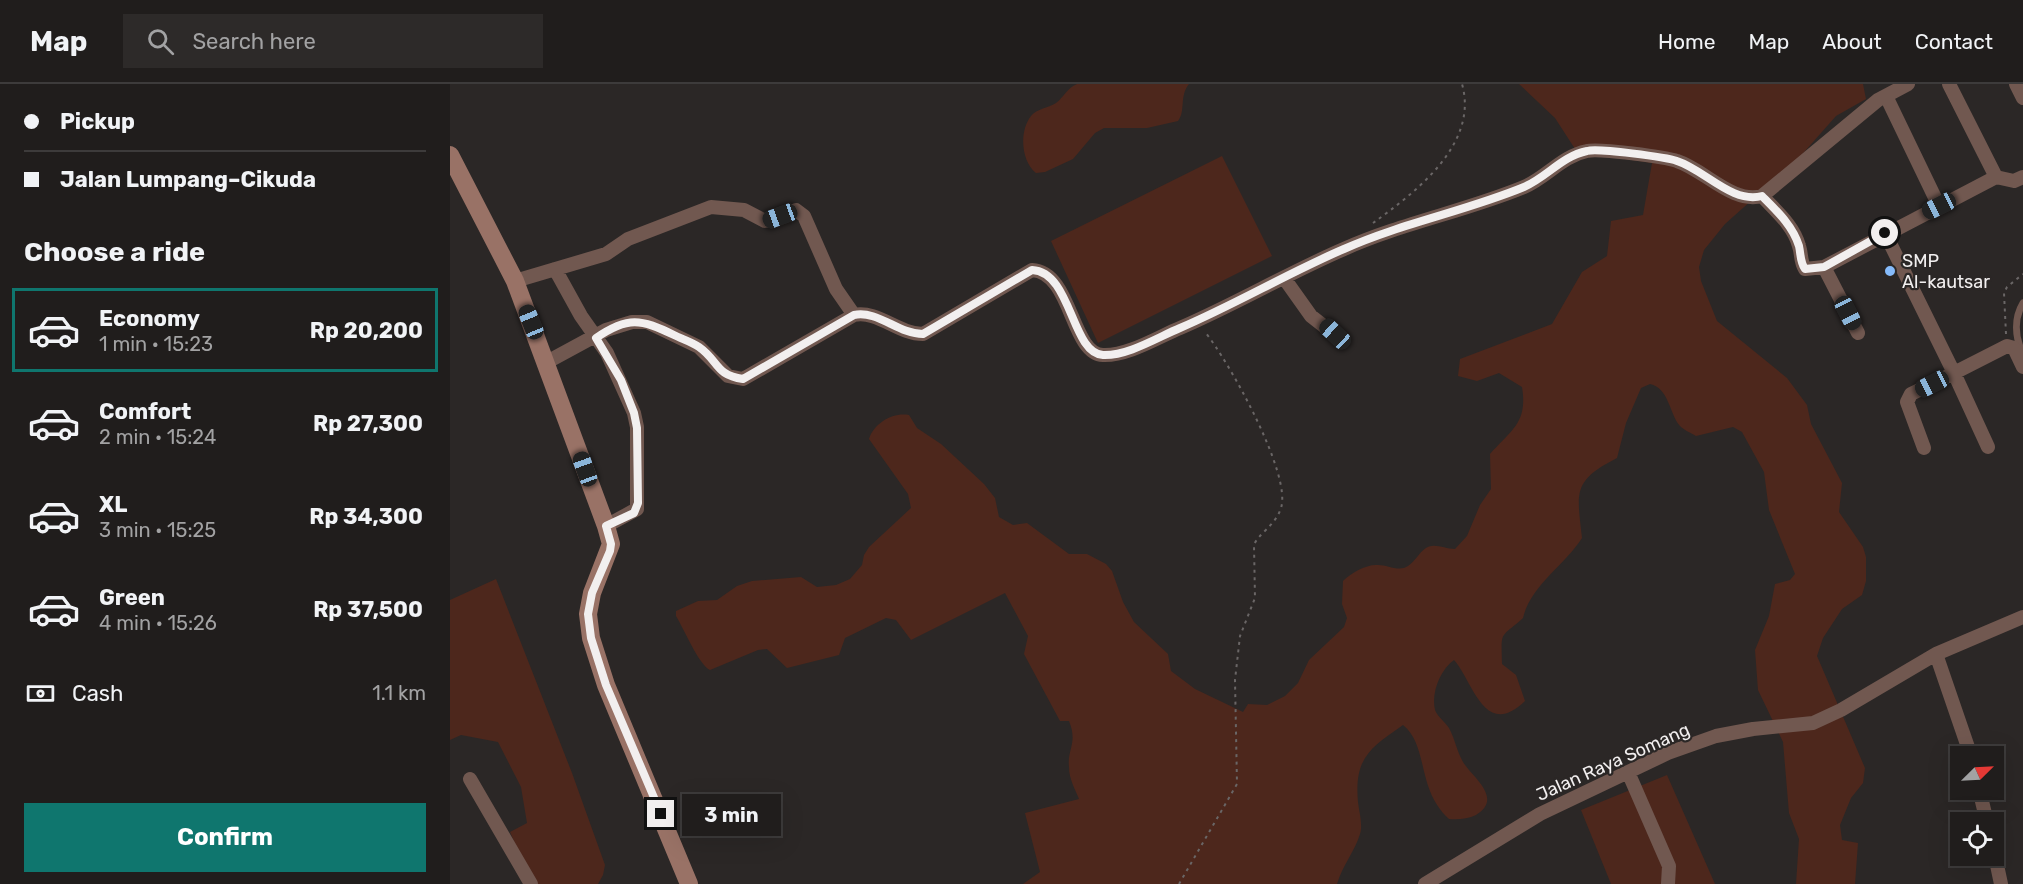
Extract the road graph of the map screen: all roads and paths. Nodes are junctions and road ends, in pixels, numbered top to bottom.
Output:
1 (1462, 84) edge
2 (1908, 84) edge
3 (1948, 84) edge
4 (2016, 84) edge
5 (1886, 96) junction
6 (2023, 98) edge
7 (450, 155) edge
8 (1995, 177) junction
9 (2023, 177) edge
10 (1762, 196) junction
11 (1939, 206) junction
12 (1372, 223) dead end
13 (1885, 233) junction
14 (1824, 267) junction
15 (555, 269) junction
16 (2023, 274) edge
17 (1284, 278) junction
18 (515, 281) junction
19 (2023, 303) edge
20 (2005, 310) dead end
21 (854, 315) junction
22 (1196, 321) junction
23 (1858, 333) dead end
24 (1335, 334) dead end
25 (596, 338) junction
26 (2023, 354) edge
27 (547, 362) junction
28 (2023, 367) edge
29 (1954, 373) junction
30 (1988, 447) dead end
31 (1924, 448) dead end
32 (606, 526) junction
33 (2023, 617) edge
34 (1936, 654) junction
35 (1968, 746) edge
36 (1628, 772) junction
37 (470, 779) dead end
38 (1997, 866) edge
39 (531, 884) edge
40 (688, 884) edge
41 (1179, 884) edge
42 (1425, 884) edge
43 (1668, 884) edge
44 (2001, 884) edge

1 - 12 path
2 - 5 street
3 - 8 street
4 - 6 street
5 - 10 street
5 - 11 street
7 - 18 street
8 - 9 street
8 - 11 street
10 - 14 street
10 - 17 street
11 - 13 street
13 - 14 street
13 - 29 street
14 - 23 street
15 - 18 street
15 - 21 street
15 - 25 street
16 - 20 path
17 - 22 street
17 - 24 street
18 - 27 street
19 - 26 lane
21 - 22 street
21 - 25 street
22 - 41 path
25 - 27 street
25 - 32 street
27 - 32 street
28 - 29 street
29 - 30 street
29 - 31 street
32 - 40 street
33 - 34 street, Jalan Raya Somang
34 - 35 street
34 - 36 street, Jalan Raya Somang
36 - 42 street, Jalan Raya Somang
36 - 43 street
37 - 39 street
38 - 44 street

